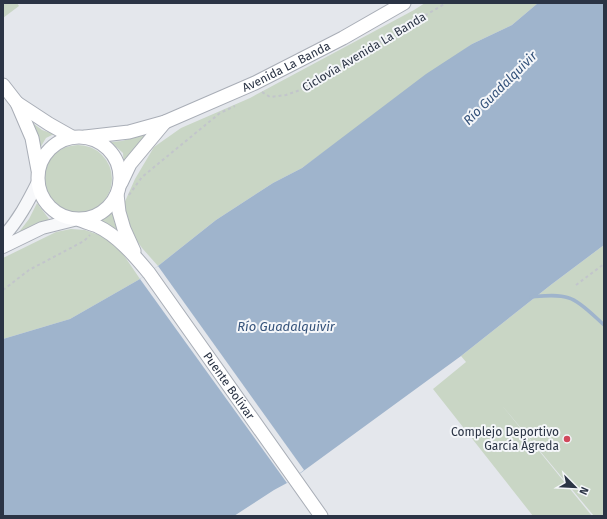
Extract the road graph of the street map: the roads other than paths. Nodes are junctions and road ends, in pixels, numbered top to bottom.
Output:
1 (404, 3) edge
2 (3, 85) edge
3 (17, 103) junction
4 (165, 122) junction
5 (78, 137) junction
6 (38, 177) junction
7 (121, 192) junction
8 (77, 220) junction
9 (3, 237) edge
10 (3, 246) edge
11 (136, 256) junction
12 (321, 516) edge

1 - 4 main road, Avenida La Banda
2 - 3 main road
3 - 5 main road
3 - 6 main road
4 - 5 main road, Avenida La Banda
4 - 7 main road, Avenida La Banda
5 - 6 main road
5 - 7 main road
6 - 8 main road
6 - 9 street
7 - 8 main road
7 - 11 main road, Puente Bolívar
8 - 10 street
8 - 11 main road, Puente Bolívar
11 - 12 main road, Puente Bolívar

